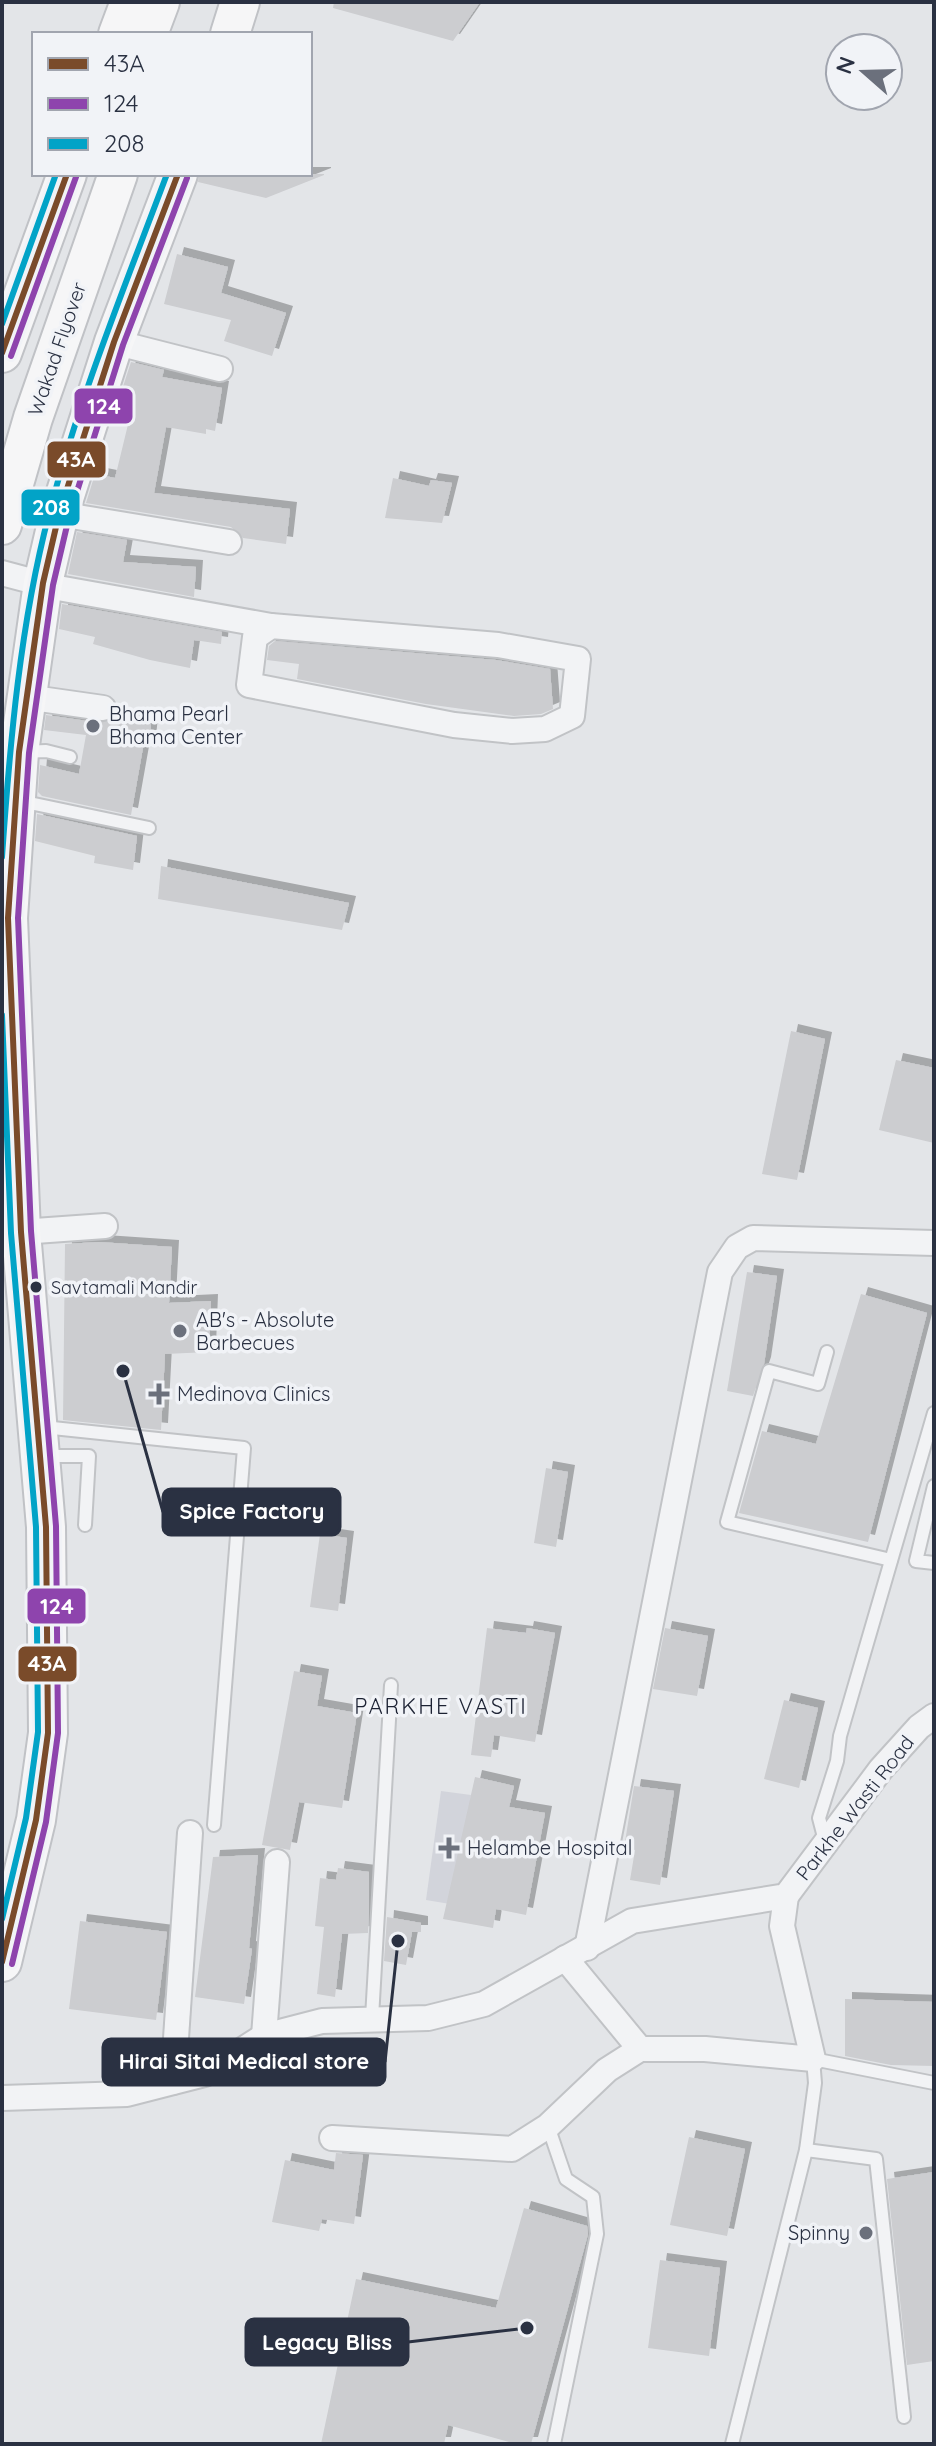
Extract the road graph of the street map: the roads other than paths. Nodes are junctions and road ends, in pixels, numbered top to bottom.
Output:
1 (130, 2) edge
2 (160, 2) edge
3 (182, 2) edge
4 (240, 2) edge
5 (119, 32) edge
6 (149, 32) edge
7 (171, 32) edge
8 (231, 32) edge
9 (66, 176) edge
10 (96, 176) edge
11 (117, 176) edge
12 (177, 176) edge
13 (114, 342) junction
14 (2, 353) edge
15 (220, 369) dead end
16 (15, 420) edge
17 (59, 514) junction
18 (2, 525) edge
19 (229, 542) dead end
20 (2, 573) edge
21 (43, 583) junction
22 (271, 626) junction
23 (26, 697) junction
24 (103, 708) dead end
25 (19, 752) junction
26 (70, 757) dead end
27 (16, 800) junction
28 (149, 828) dead end
29 (5, 915) edge
30 (105, 1226) dead end
31 (21, 1232) junction
32 (934, 1243) edge
33 (827, 1352) dead end
34 (934, 1413) edge
35 (38, 1441) junction
36 (934, 1486) edge
37 (85, 1525) dead end
38 (891, 1560) junction
39 (934, 1563) edge
40 (391, 1685) dead end
41 (934, 1716) edge
42 (214, 1825) dead end
43 (190, 1833) dead end
44 (825, 1841) junction
45 (14, 1861) edge
46 (277, 1862) dead end
47 (786, 1896) junction
48 (576, 1953) junction
49 (2, 1962) edge
50 (372, 2018) junction
51 (264, 2036) junction
52 (640, 2049) junction
53 (813, 2059) junction
54 (173, 2082) junction
55 (934, 2083) edge
56 (2, 2098) edge
57 (548, 2126) junction
58 (332, 2138) dead end
59 (806, 2150) junction
60 (904, 2417) dead end
61 (554, 2444) edge
62 (732, 2444) edge

1 - 5 main road
2 - 6 main road
3 - 7 main road
4 - 8 main road
9 - 14 main road
10 - 16 main road, Wakad Flyover
11 - 16 main road, Wakad Flyover
12 - 13 main road
13 - 15 street
13 - 17 main road
16 - 18 main road, Wakad Flyover
17 - 19 street
17 - 21 main road
20 - 21 street
21 - 22 street
21 - 23 main road
22 - 22 street
23 - 24 street
23 - 25 main road
25 - 26 lane
25 - 27 main road
27 - 28 lane
27 - 29 main road
29 - 31 main road
30 - 31 street
31 - 35 main road
32 - 48 street
33 - 38 lane
34 - 38 lane
35 - 37 lane
35 - 42 lane
35 - 45 main road
36 - 39 lane
38 - 44 lane
40 - 50 lane
41 - 44 street, Parkhe Wasti Road
43 - 54 street
44 - 47 street, Parkhe Wasti Road
45 - 49 main road
46 - 51 street
47 - 48 street, Parkhe Wasti Road
47 - 53 street
48 - 50 street, Parkhe Wasti Road
48 - 52 street
50 - 51 street, Parkhe Wasti Road
51 - 54 street, Parkhe Wasti Road
52 - 53 street
52 - 57 street
53 - 55 lane
53 - 59 lane
54 - 56 street, Parkhe Wasti Road
57 - 58 street
57 - 61 lane
59 - 60 lane
59 - 62 lane

